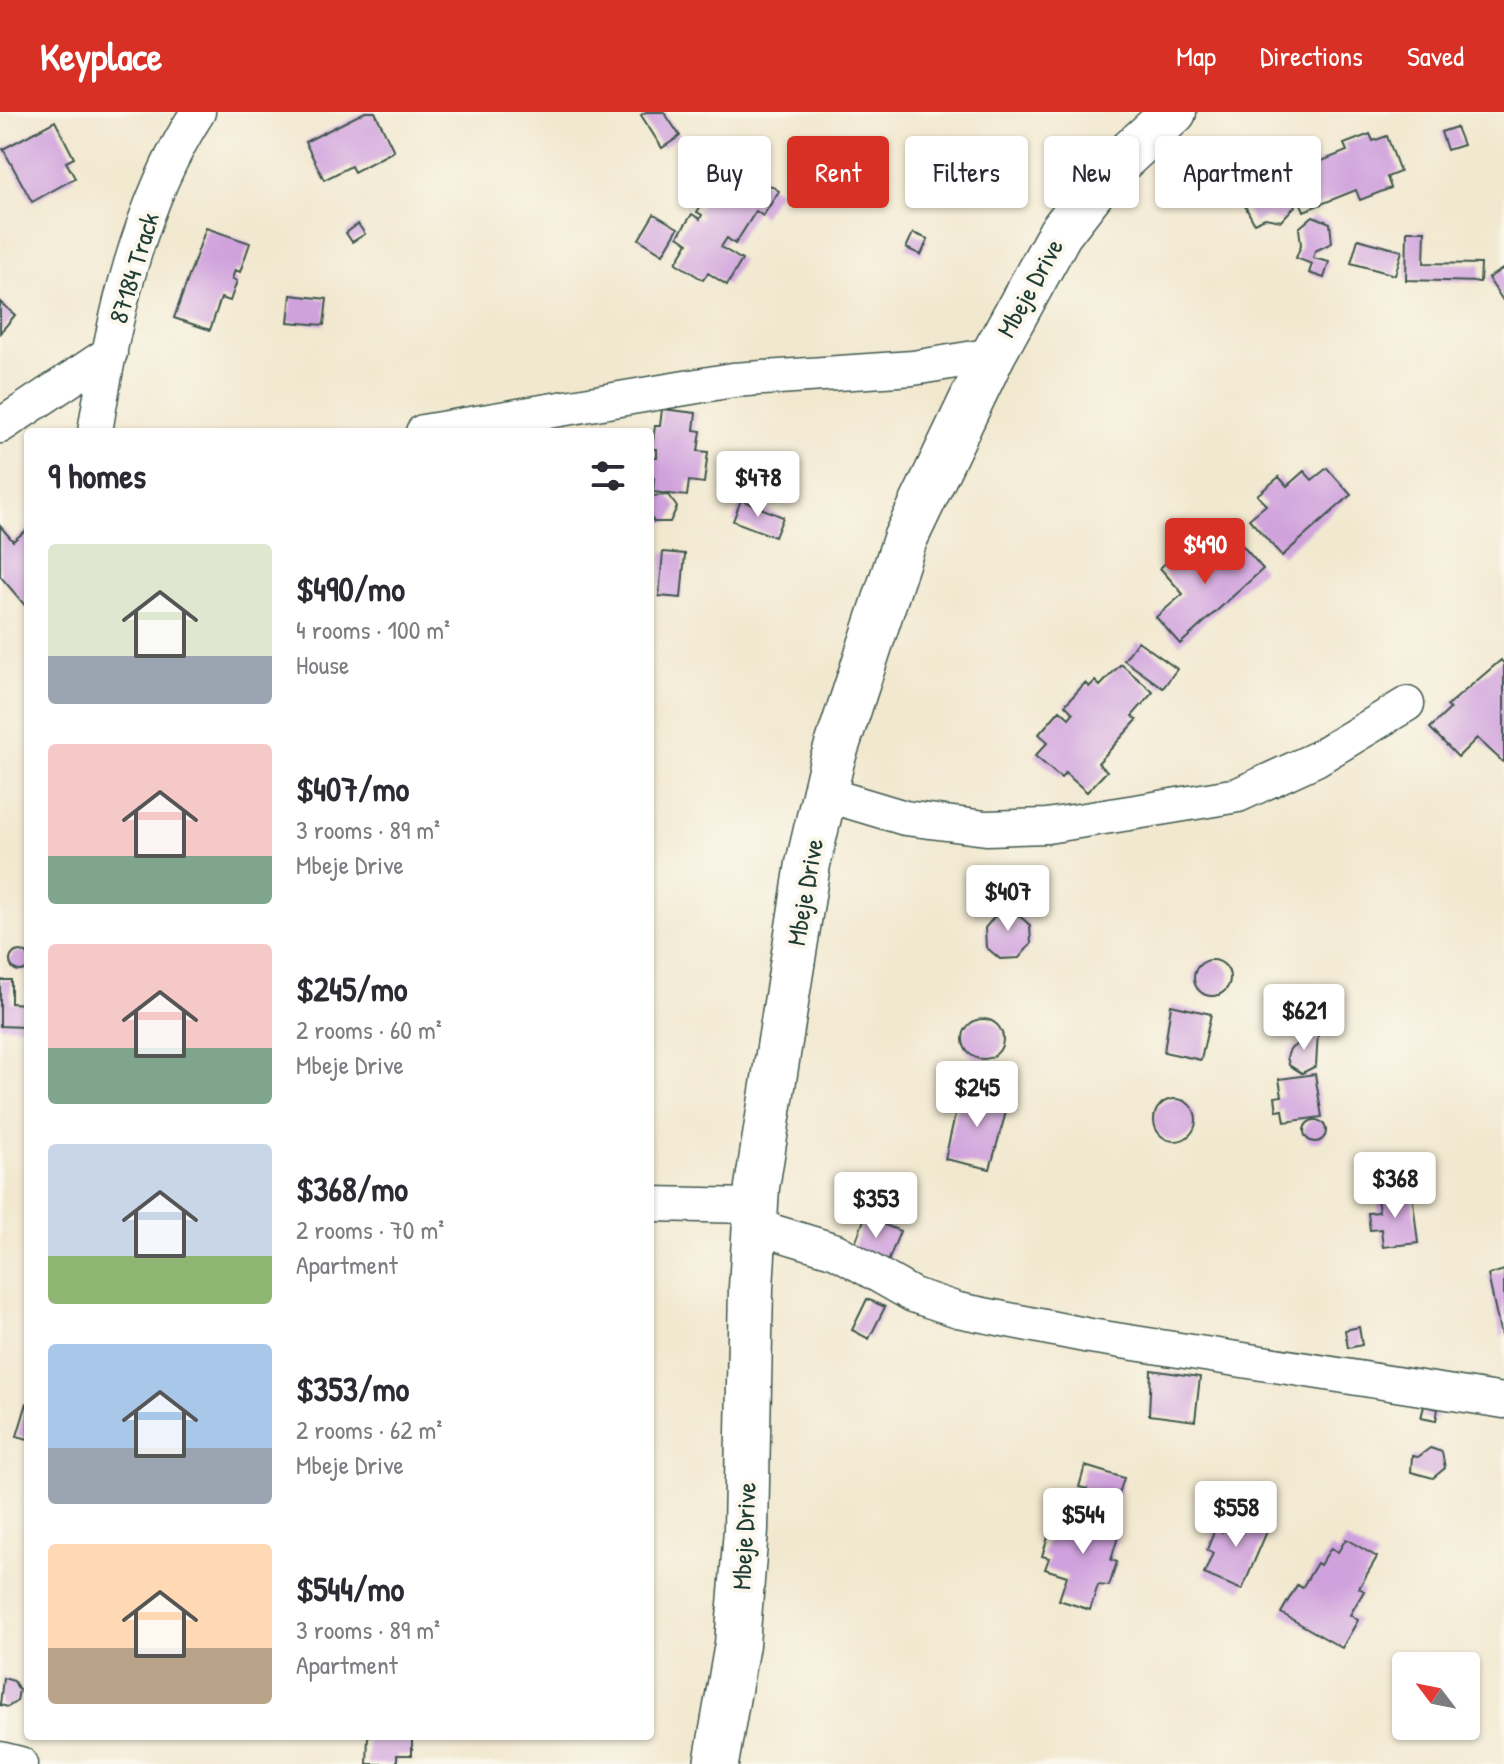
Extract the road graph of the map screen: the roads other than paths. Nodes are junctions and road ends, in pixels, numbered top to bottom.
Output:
1 (198, 112) edge
2 (1174, 112) edge
3 (110, 353) junction
4 (993, 355) junction
5 (0, 426) edge
6 (96, 428) edge
7 (447, 428) edge
8 (1407, 704) dead end
9 (825, 794) junction
10 (654, 1204) edge
11 (755, 1216) junction
12 (1504, 1401) edge
13 (0, 1759) edge
14 (20, 1764) edge
15 (716, 1764) edge

1 - 3 street, 87184 Track
2 - 4 street, Mbeje Drive
3 - 5 street
3 - 6 street, 87184 Track
4 - 7 street
4 - 9 street, Mbeje Drive
8 - 9 street
9 - 11 street, Mbeje Drive
10 - 11 street
11 - 12 street
11 - 15 street, Mbeje Drive
13 - 14 street

